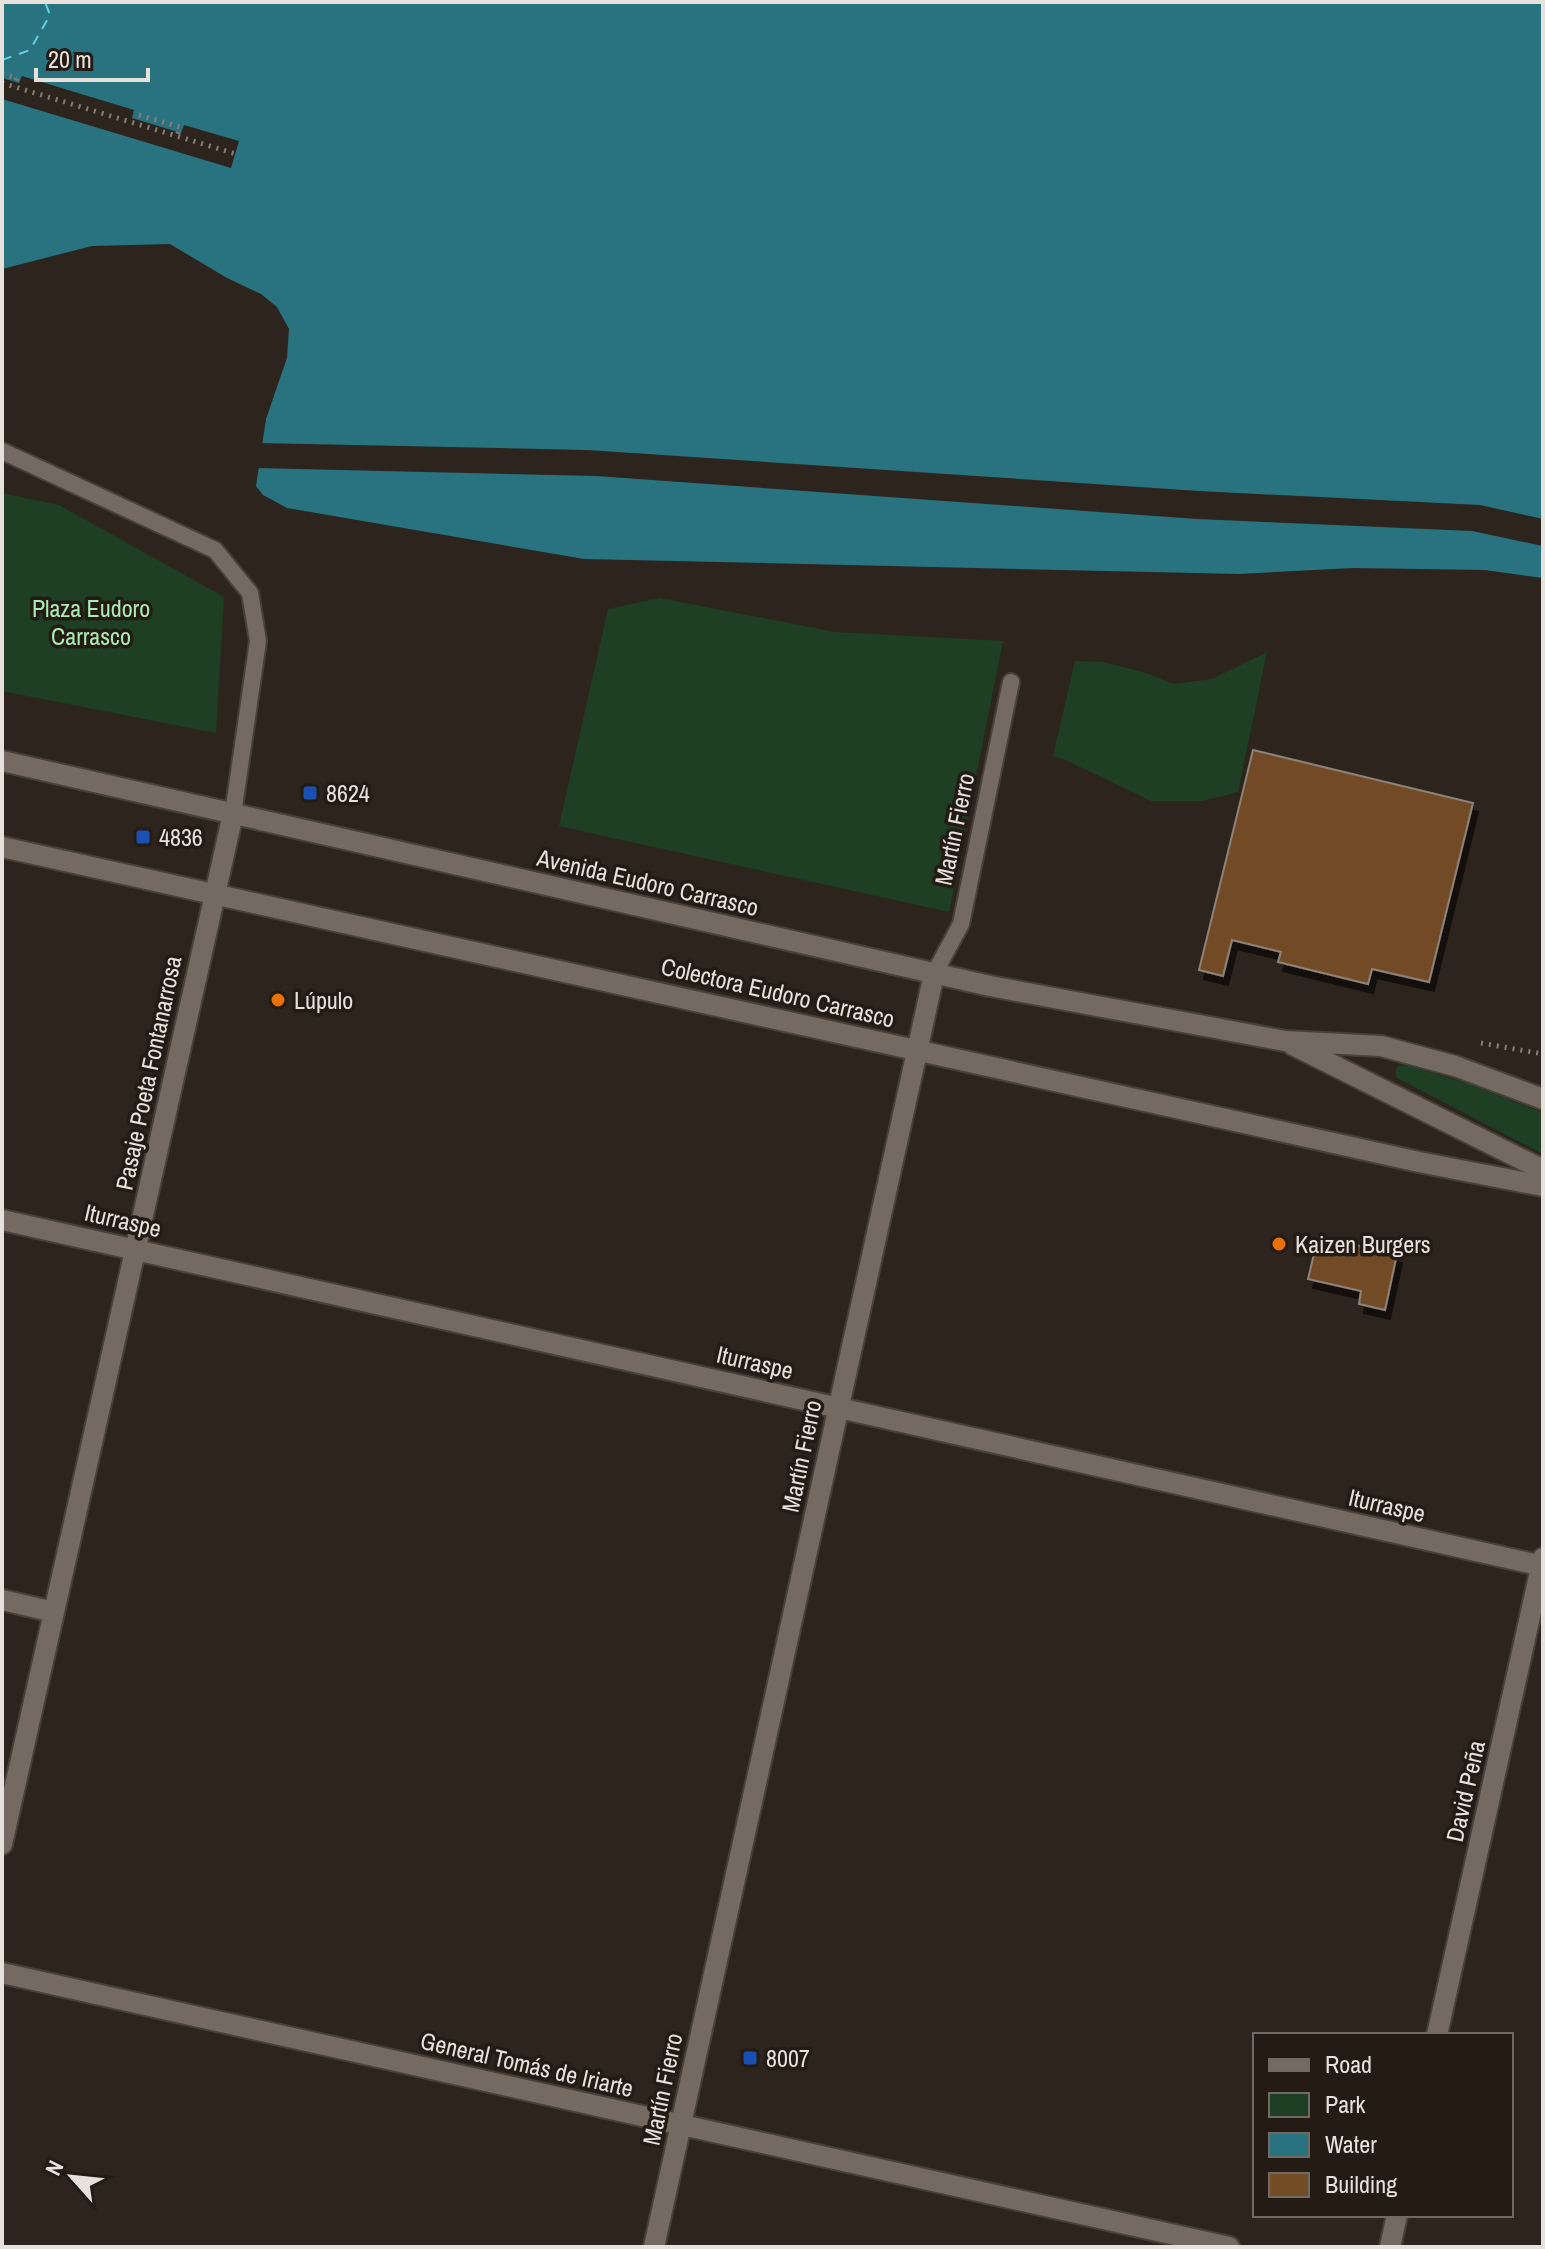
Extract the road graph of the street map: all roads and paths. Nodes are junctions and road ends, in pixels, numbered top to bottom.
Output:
1 (2, 74) edge
2 (2, 83) edge
3 (14, 86) junction
4 (139, 115) dead end
5 (177, 136) junction
6 (236, 154) dead end
7 (2, 451) edge
8 (1011, 682) dead end
9 (2, 761) edge
10 (233, 814) junction
11 (2, 847) edge
12 (214, 893) junction
13 (934, 974) junction
14 (1470, 1040) dead end
15 (1285, 1041) junction
16 (918, 1050) junction
17 (1543, 1054) edge
18 (1543, 1099) edge
19 (1543, 1170) edge
20 (1543, 1186) edge
21 (2, 1220) edge
22 (135, 1250) junction
23 (839, 1408) junction
24 (1542, 1564) edge
25 (2, 1600) edge
26 (54, 1612) junction
27 (2, 1844) edge
28 (2, 1973) edge
29 (1437, 2033) edge
30 (681, 2125) junction
31 (1397, 2217) edge
32 (654, 2247) edge
33 (1229, 2247) edge
34 (1390, 2247) edge

1 - 3 path
2 - 3 path
3 - 5 path
4 - 5 path
5 - 6 path
7 - 10 lane, Pasaje Poeta Fontanarrosa
8 - 13 lane, Martín Fierro
9 - 10 street, Avenida Eudoro Carrasco
10 - 12 street, Pasaje Poeta Fontanarrosa
10 - 13 street, Avenida Eudoro Carrasco
11 - 12 street, Colectora Eudoro Carrasco
12 - 16 street, Colectora Eudoro Carrasco
12 - 22 street, Pasaje Poeta Fontanarrosa
13 - 15 street, Avenida Eudoro Carrasco
13 - 16 street, Martín Fierro
14 - 17 path
15 - 18 street, Avenida Eudoro Carrasco
15 - 19 street, Avenida Eudoro Carrasco
16 - 20 street, Colectora Eudoro Carrasco
16 - 23 street, Martín Fierro
21 - 22 street, Iturraspe
22 - 23 street, Iturraspe
22 - 26 street, Pasaje Poeta Fontanarrosa
23 - 24 street, Iturraspe
23 - 30 street, Martín Fierro
24 - 29 street, David Peña
25 - 26 street
26 - 27 street, Pasaje Poeta Fontanarrosa
28 - 30 street, General Tomás de Iriarte
30 - 32 street, Martín Fierro
30 - 33 street, General Tomás de Iriarte
31 - 34 street

